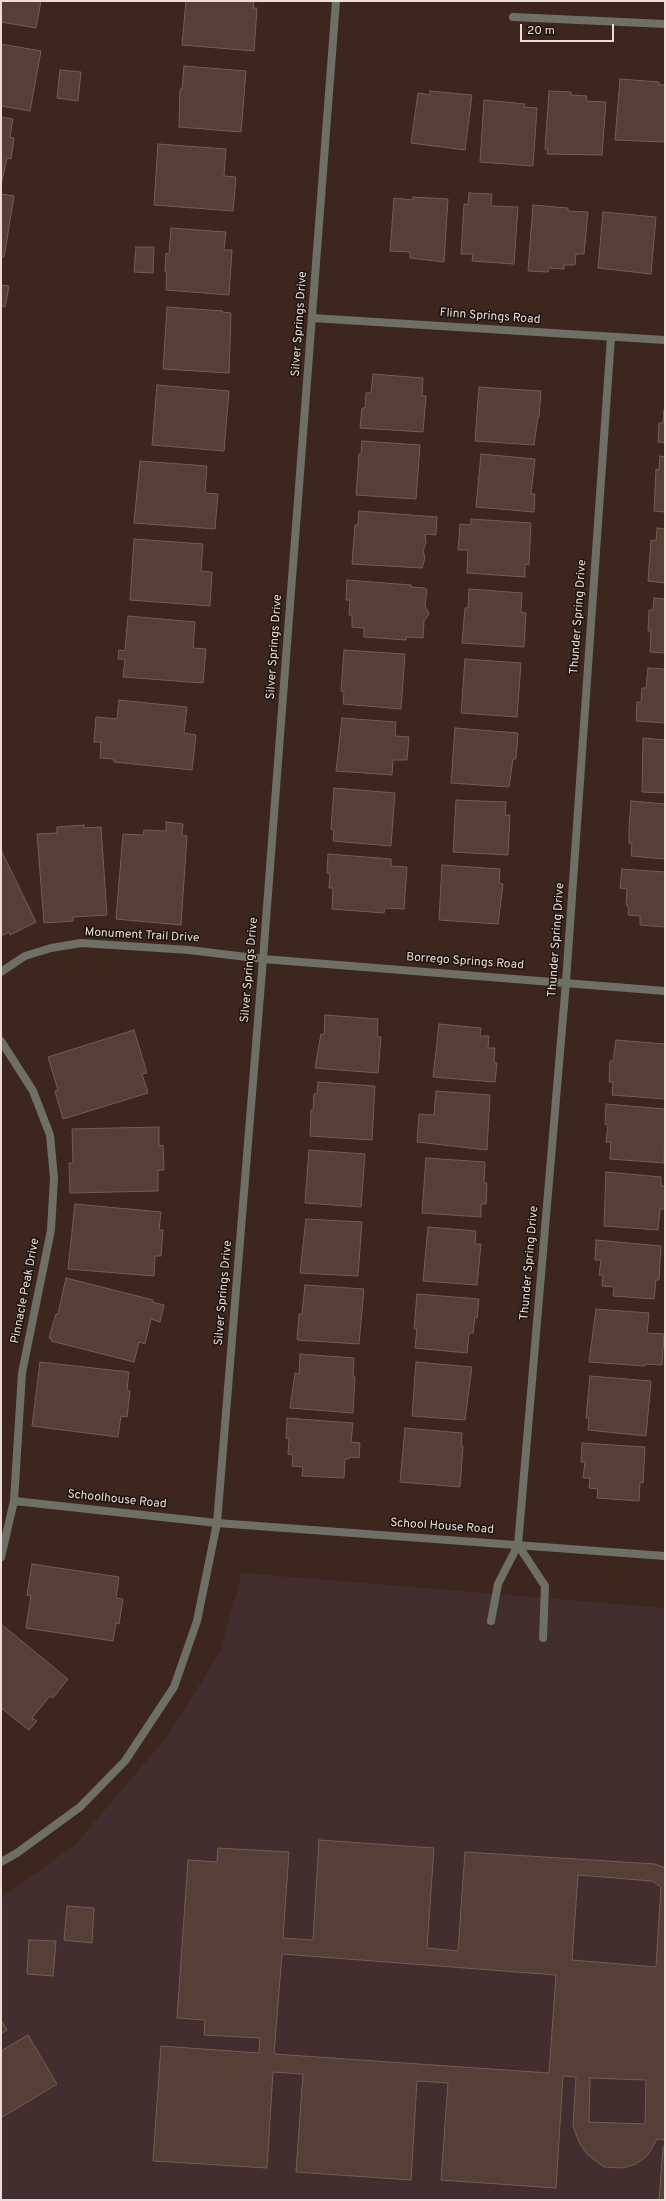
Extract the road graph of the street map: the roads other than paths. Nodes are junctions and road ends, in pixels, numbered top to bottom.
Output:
1 (336, 1) edge
2 (513, 17) dead end
3 (665, 24) edge
4 (312, 318) junction
5 (611, 337) junction
6 (665, 340) edge
7 (263, 959) junction
8 (1, 972) edge
9 (566, 982) junction
10 (665, 991) edge
11 (1, 1041) edge
12 (14, 1501) junction
13 (217, 1523) junction
14 (518, 1545) junction
15 (665, 1556) edge
16 (1, 1557) edge
17 (491, 1621) dead end
18 (543, 1638) dead end
19 (1, 1862) edge

1 - 4 street, Silver Springs Drive
2 - 3 street
4 - 5 street, Flinn Springs Road
4 - 7 street, Silver Springs Drive
5 - 6 street, Flinn Springs Road
5 - 9 street, Thunder Spring Drive
7 - 8 street, Monument Trail Drive
7 - 9 street, Borrego Springs Road
7 - 13 street, Silver Springs Drive
9 - 10 street, Borrego Springs Road
9 - 14 street, Thunder Spring Drive
11 - 12 street, Pinnacle Peak Drive
12 - 13 street, Schoolhouse Road
12 - 16 street, Pinnacle Peak Drive
13 - 14 street, School House Road
13 - 19 street, Silver Springs Drive
14 - 15 street, School House Road
14 - 17 street
14 - 18 street

